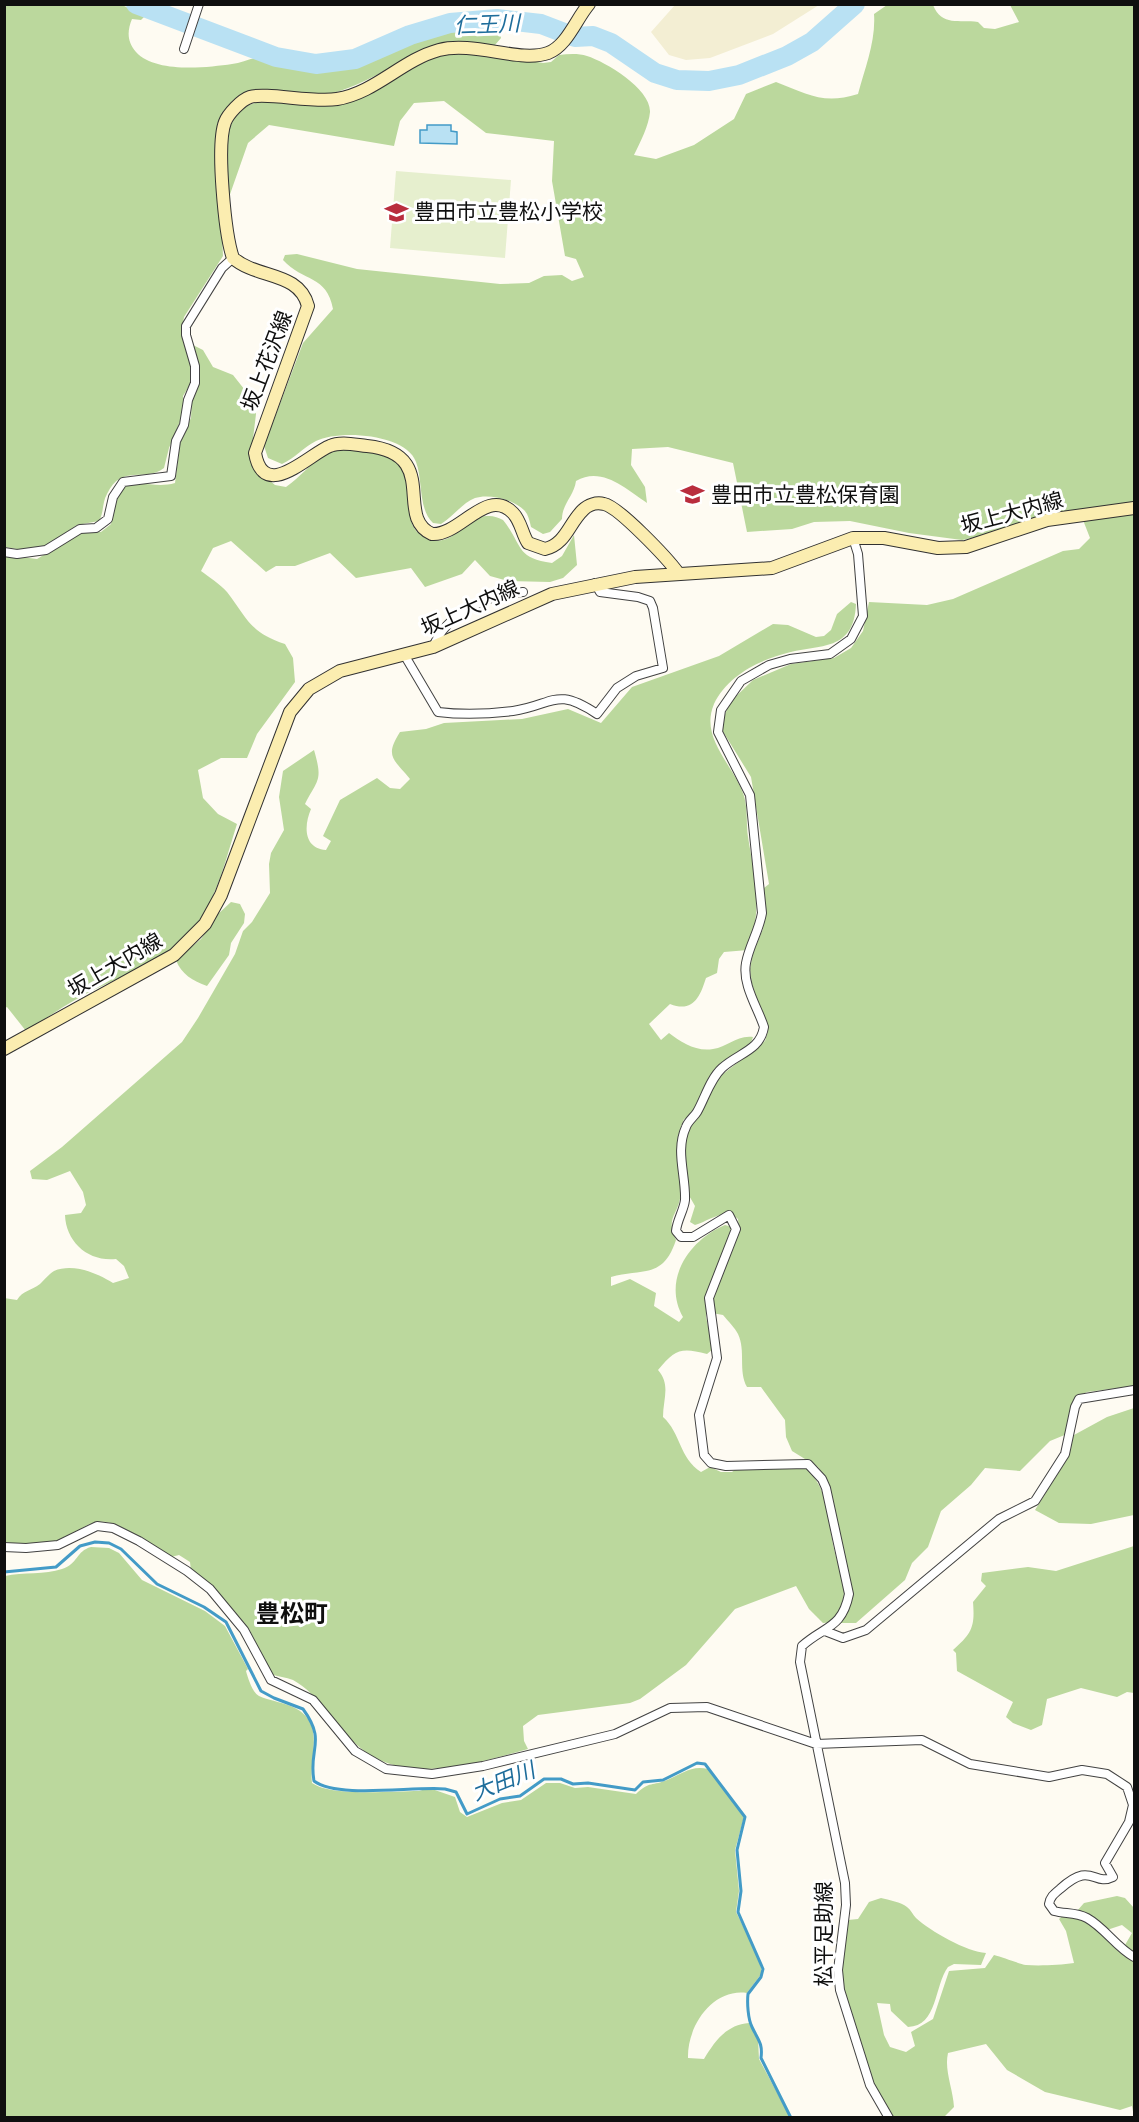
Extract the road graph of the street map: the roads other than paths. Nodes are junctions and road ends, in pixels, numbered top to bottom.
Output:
1 (588, 5) edge
2 (199, 6) edge
3 (184, 49) dead end
4 (233, 258) junction
5 (1134, 508) edge
6 (853, 538) junction
7 (4, 552) edge
8 (678, 573) junction
9 (595, 584) junction
10 (523, 592) dead end
11 (433, 647) junction
12 (405, 656) junction
13 (4, 1049) edge
14 (1134, 1390) edge
15 (4, 1547) edge
16 (825, 1631) junction
17 (816, 1744) junction
18 (1131, 1787) edge
19 (1134, 1958) edge
20 (889, 2118) edge

1 - 4 main road
2 - 3 street
4 - 7 street
4 - 8 main road, 坂上花沢線
5 - 6 main road, 坂上大内線
6 - 8 main road, 坂上大内線
6 - 16 street, 松平足助線
8 - 9 main road, 坂上大内線
9 - 11 main road, 坂上大内線
9 - 12 street
10 - 11 street
11 - 12 main road, 坂上大内線
12 - 13 main road, 坂上大内線
14 - 16 street
15 - 17 street
16 - 17 street, 松平足助線
17 - 18 street
17 - 20 street, 松平足助線
18 - 19 street

